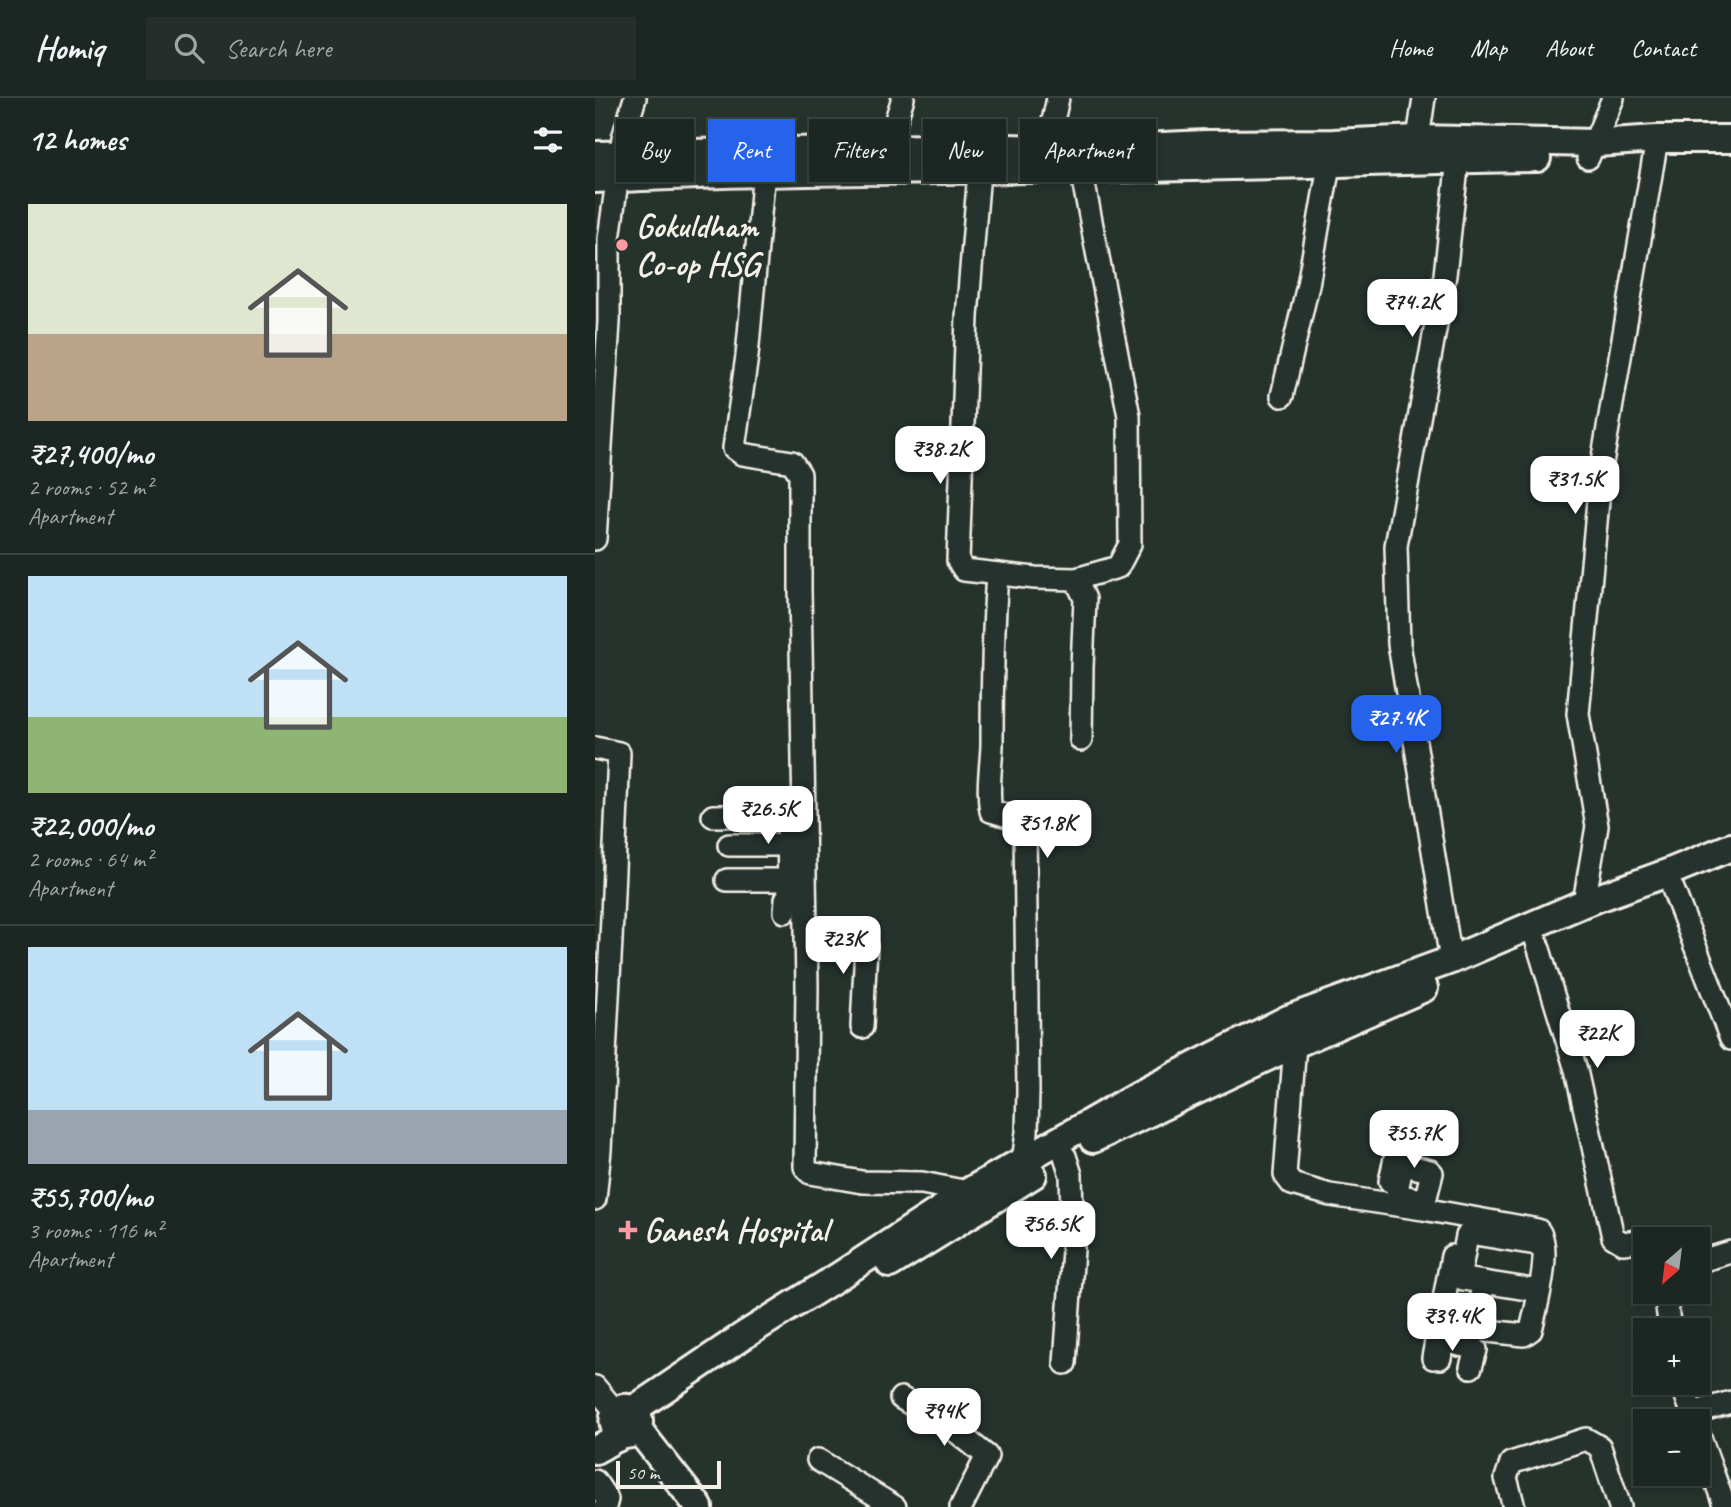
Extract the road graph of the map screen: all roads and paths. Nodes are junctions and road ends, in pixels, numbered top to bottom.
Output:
1 (635, 98) edge
2 (903, 98) edge
3 (1058, 98) edge
4 (1424, 98) edge
5 (1613, 98) edge
6 (897, 119) edge
7 (1054, 119) edge
8 (1731, 139) edge
9 (1655, 148) junction
10 (1461, 149) junction
11 (1156, 150) edge
12 (1418, 150) junction
13 (1592, 150) junction
14 (1331, 154) junction
15 (1731, 154) edge
16 (708, 164) edge
17 (607, 167) edge
18 (763, 182) edge
19 (978, 182) edge
20 (1083, 182) edge
21 (1282, 396) dead end
22 (595, 539) edge
23 (997, 575) junction
24 (1076, 579) junction
25 (1081, 740) dead end
26 (595, 748) edge
27 (712, 816) dead end
28 (729, 845) dead end
29 (796, 845) junction
30 (1731, 847) edge
31 (1731, 866) edge
32 (727, 880) dead end
33 (797, 880) junction
34 (1672, 889) junction
35 (1578, 911) junction
36 (785, 912) dead end
37 (1534, 934) junction
38 (813, 941) junction
39 (1451, 960) junction
40 (813, 987) junction
41 (1288, 1019) junction
42 (820, 1026) dead end
43 (862, 1027) dead end
44 (1731, 1039) edge
45 (1295, 1044) junction
46 (1402, 1127) dead end
47 (1065, 1156) junction
48 (1024, 1171) junction
49 (1395, 1180) junction
50 (968, 1192) junction
51 (595, 1199) edge
52 (1385, 1204) junction
53 (1424, 1205) junction
54 (1460, 1216) junction
55 (1633, 1242) edge
56 (1543, 1245) junction
57 (1731, 1252) edge
58 (1710, 1258) edge
59 (1483, 1282) junction
60 (1539, 1291) junction
61 (1438, 1329) junction
62 (1465, 1338) junction
63 (1065, 1363) dead end
64 (1471, 1367) dead end
65 (595, 1387) edge
66 (901, 1398) dead end
67 (1731, 1402) edge
68 (1710, 1412) edge
69 (622, 1423) edge
70 (595, 1450) edge
71 (818, 1460) dead end
72 (1710, 1467) edge
73 (595, 1481) edge
74 (605, 1507) edge
75 (699, 1507) edge
76 (895, 1507) edge
77 (961, 1507) edge
78 (1514, 1507) edge
79 (1620, 1507) edge
80 (1725, 1507) edge

1 - 17 street
2 - 6 street
3 - 7 street
4 - 12 street
5 - 13 street
8 - 9 main road
9 - 13 main road
9 - 15 main road
9 - 35 street
10 - 12 main road
10 - 13 main road
10 - 39 street
11 - 14 main road
12 - 14 main road
14 - 21 street
16 - 17 main road
17 - 22 street
18 - 29 street
19 - 23 street
20 - 24 street
23 - 24 street
23 - 48 street
24 - 25 street
26 - 51 street
27 - 29 street
28 - 29 street
29 - 33 street
30 - 35 main road
31 - 34 main road
32 - 33 street
33 - 36 street
33 - 38 street
34 - 35 main road
34 - 44 street
35 - 37 main road
37 - 39 main road
37 - 45 main road
37 - 55 street
38 - 40 street
38 - 43 street
39 - 41 main road
40 - 42 street
40 - 50 street
41 - 45 street
41 - 48 main road
45 - 47 main road
45 - 52 street
46 - 49 street
47 - 48 main road
47 - 63 street
48 - 50 main road
48 - 69 main road
49 - 52 street
49 - 53 street
49 - 53 street
50 - 69 main road
52 - 53 street
53 - 54 street
54 - 56 street
54 - 61 street
56 - 59 street
56 - 60 street
57 - 58 street
59 - 60 street
59 - 60 street
61 - 62 street
61 - 62 street
62 - 64 street
65 - 69 street
66 - 77 street
67 - 68 street
69 - 70 main road
69 - 75 main road
71 - 76 street
72 - 80 street
73 - 74 street
78 - 79 street

